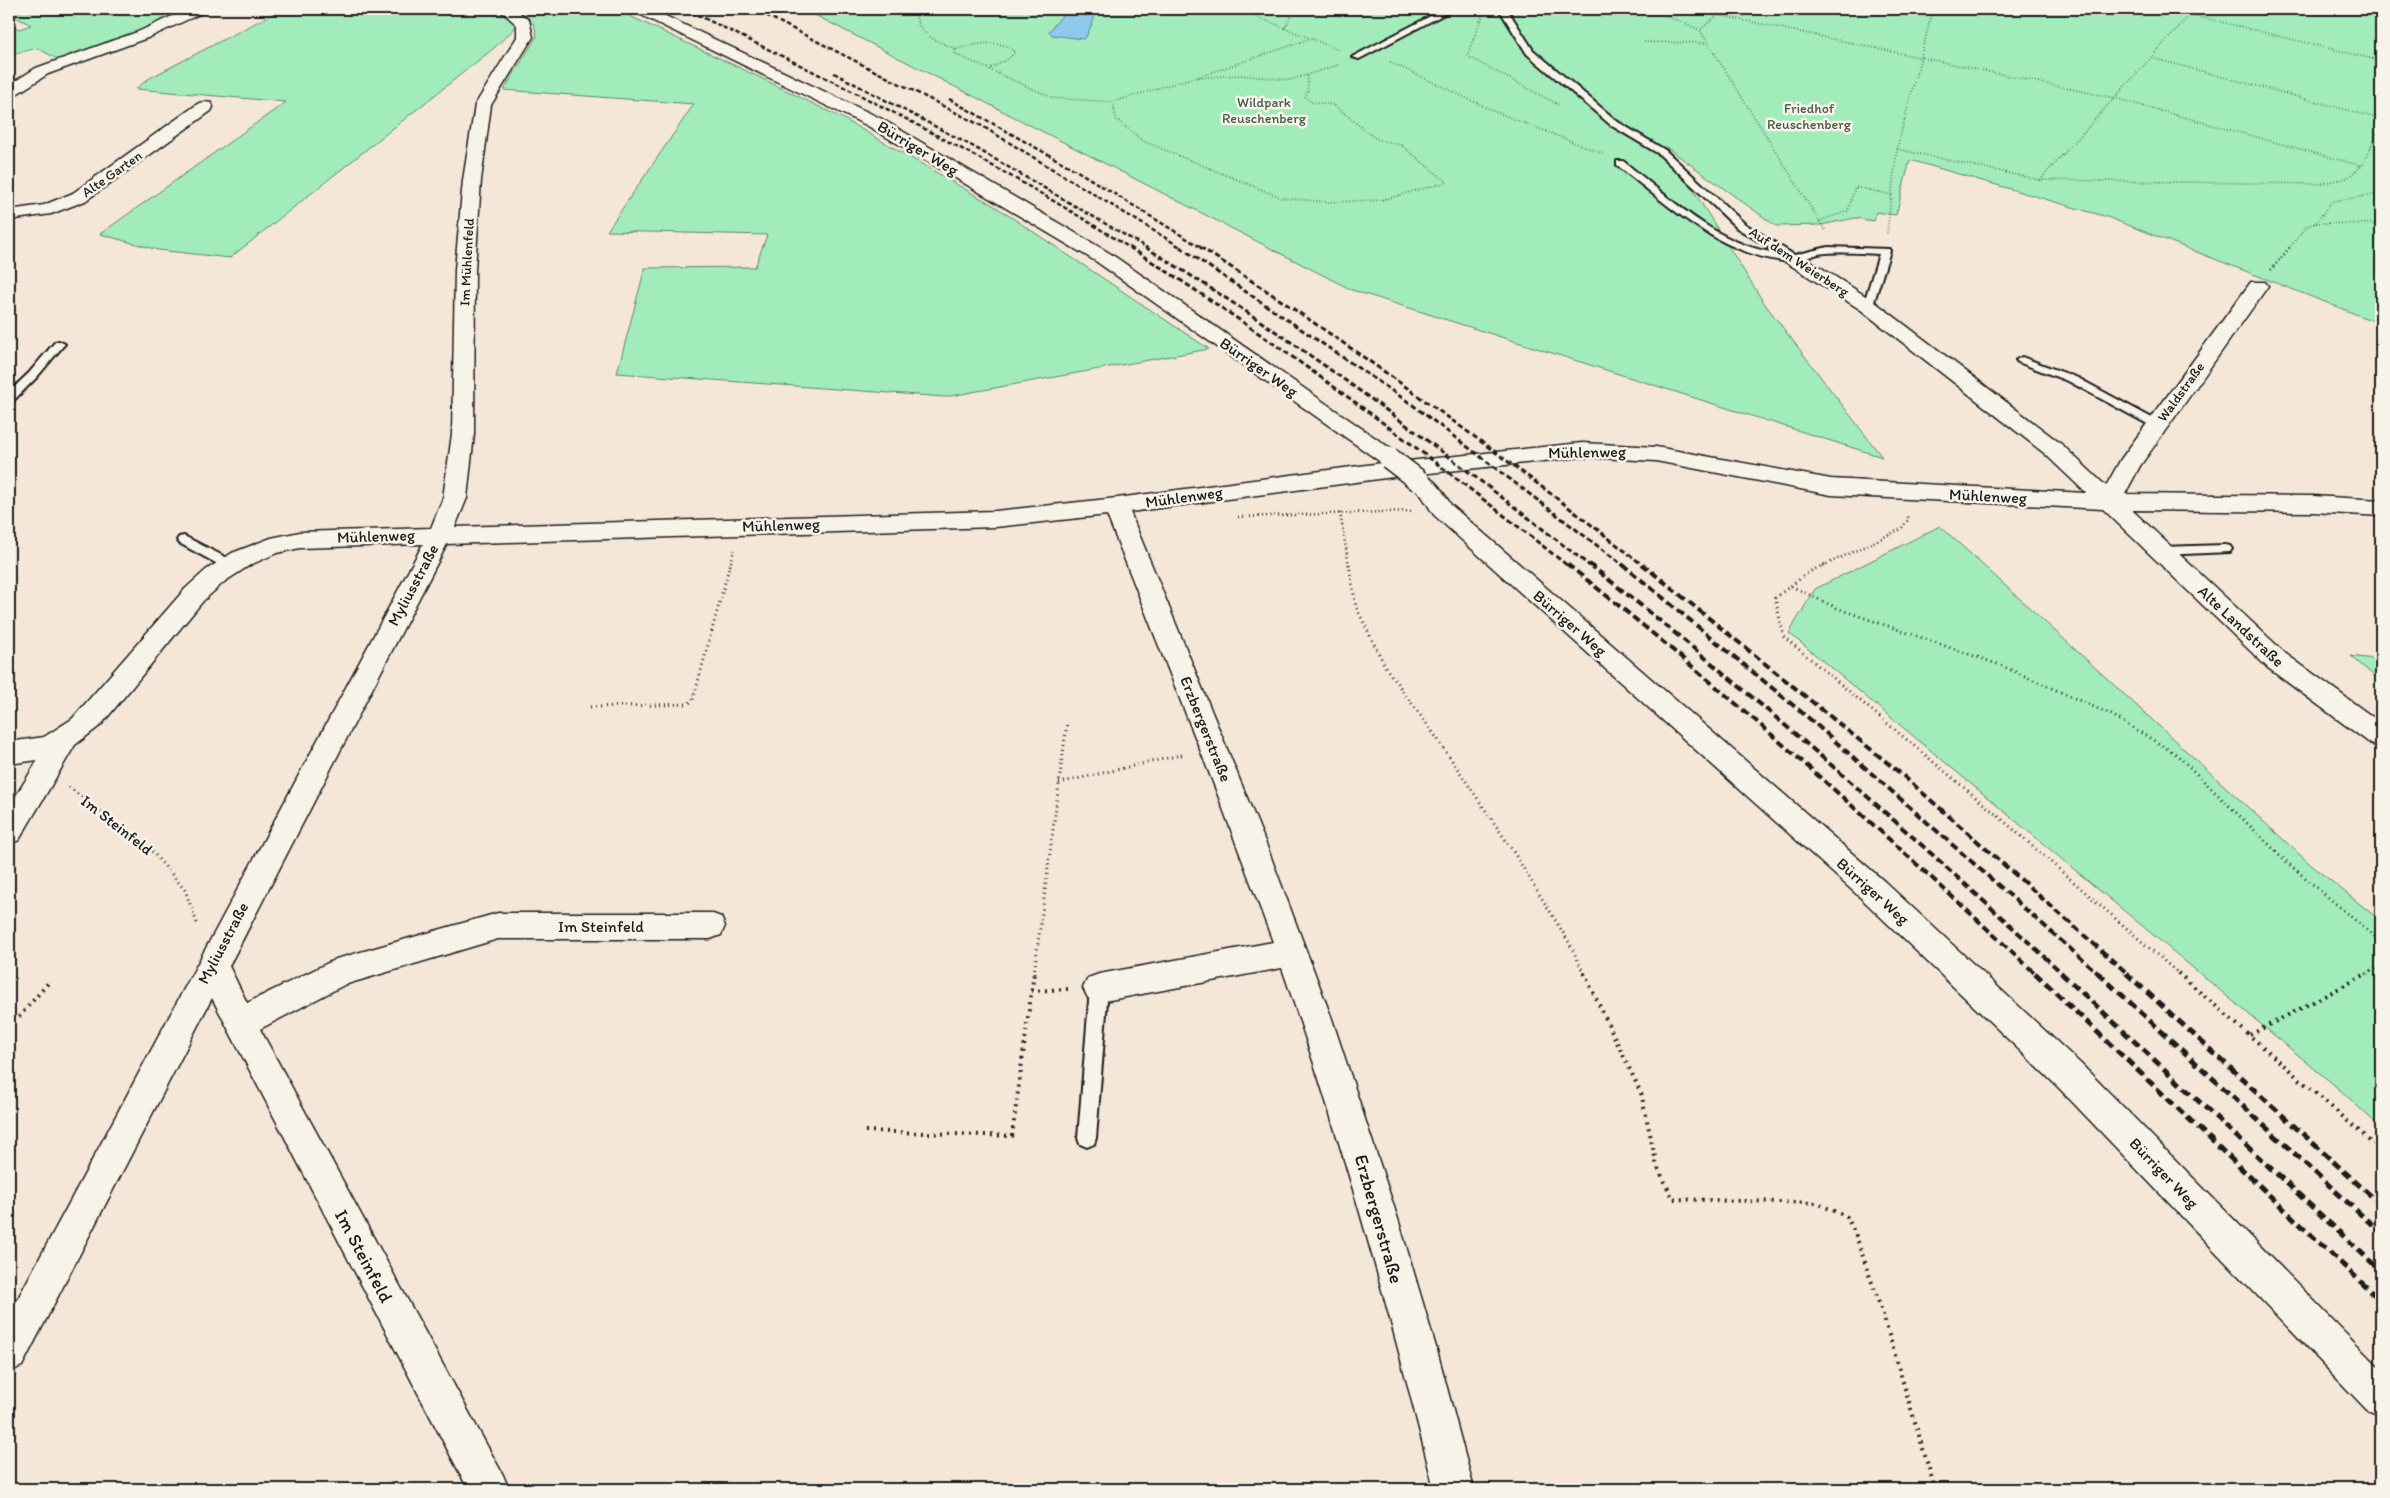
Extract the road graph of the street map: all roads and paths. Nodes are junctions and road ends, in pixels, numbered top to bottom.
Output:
1 (199, 9) edge
2 (506, 9) edge
3 (640, 9) edge
4 (916, 9) edge
5 (1236, 9) edge
6 (1294, 9) edge
7 (1450, 9) edge
8 (1503, 9) edge
9 (1656, 9) edge
10 (1724, 9) edge
11 (1933, 9) edge
12 (2168, 9) edge
13 (2195, 9) edge
14 (2189, 14) junction
15 (1718, 15) junction
16 (1285, 28) junction
17 (1700, 30) junction
18 (1313, 38) junction
19 (1644, 42) dead end
20 (1708, 44) junction
21 (956, 49) junction
22 (1368, 52) junction
23 (1356, 57) junction
24 (1921, 57) junction
25 (2152, 58) junction
26 (2381, 61) edge
27 (989, 69) junction
28 (1307, 75) junction
29 (1192, 78) junction
30 (9, 92) edge
31 (2114, 98) junction
32 (1113, 102) junction
33 (204, 107) dead end
34 (2381, 119) edge
35 (2381, 125) edge
36 (1897, 149) junction
37 (1620, 162) joint
38 (2362, 166) junction
39 (2040, 180) junction
40 (2381, 194) edge
41 (1892, 195) junction
42 (9, 215) edge
43 (1819, 221) junction
44 (2316, 223) junction
45 (2381, 224) edge
46 (1839, 249) junction
47 (1885, 251) junction
48 (1794, 259) junction
49 (2258, 286) joint
50 (1868, 306) junction
51 (59, 344) dead end
52 (2022, 360) dead end
53 (9, 398) edge
54 (2158, 424) junction
55 (1902, 491) junction
56 (2110, 502) junction
57 (1118, 506) junction
58 (2381, 508) edge
59 (1442, 510) junction
60 (1340, 513) junction
61 (1260, 516) dead end
62 (740, 526) junction
63 (440, 534) junction
64 (184, 540) dead end
65 (2225, 549) dead end
66 (2161, 550) junction
67 (230, 565) junction
68 (1791, 586) junction
69 (590, 708) dead end
70 (1067, 723) dead end
71 (2381, 737) edge
72 (64, 741) junction
73 (1214, 747) junction
74 (9, 752) edge
75 (43, 778) junction
76 (1059, 783) junction
77 (9, 832) edge
78 (710, 926) dead end
79 (2381, 942) edge
80 (1292, 952) junction
81 (212, 964) junction
82 (2381, 966) edge
83 (48, 982) dead end
84 (1099, 988) junction
85 (1031, 991) junction
86 (19, 1017) dead end
87 (240, 1023) junction
88 (2250, 1035) junction
89 (865, 1131) dead end
90 (1087, 1138) dead end
91 (2381, 1150) edge
92 (9, 1353) edge
93 (2381, 1396) edge
94 (488, 1489) edge
95 (1454, 1489) edge
96 (1935, 1489) edge

1 - 30 street
2 - 63 street, Im Mühlenfeld
3 - 59 street, Bürriger Weg, bridge
4 - 21 path
5 - 16 path
6 - 16 path
7 - 22 lane
8 - 48 lane, Auf dem Weierberg
9 - 17 path
10 - 15 path
11 - 24 path
12 - 14 path
13 - 14 path
14 - 25 path
14 - 26 path
15 - 17 path
15 - 24 path
16 - 18 path
17 - 20 path
18 - 23 path
18 - 29 path
19 - 20 path
20 - 43 path
21 - 27 path
21 - 27 path
22 - 23 lane
22 - 37 path
23 - 28 path
24 - 31 path
24 - 36 path
25 - 31 path
25 - 34 path
27 - 32 path
28 - 29 path
28 - 32 path
29 - 32 path
31 - 38 path
31 - 39 path
33 - 42 street, Alte Garten
35 - 38 path
36 - 39 path
36 - 41 path
37 - 48 lane
38 - 39 path
40 - 44 path
41 - 43 path
41 - 47 path
43 - 46 path
44 - 45 path
44 - 49 path
46 - 47 lane
46 - 48 lane
47 - 50 lane
48 - 50 street, Auf dem Weierberg
49 - 54 street, Waldstraße
50 - 56 street, Auf dem Weierberg
51 - 53 lane
52 - 54 lane
54 - 56 street, Waldstraße
55 - 56 street, Mühlenweg
55 - 57 street, Mühlenweg
55 - 68 path
56 - 58 street, Mühlenweg
56 - 66 street, Alte Landstraße
57 - 62 street, Mühlenweg
57 - 73 street, Erzbergerstraße
59 - 60 path
59 - 93 street, Bürriger Weg
60 - 61 path
60 - 96 path
62 - 63 street, Mühlenweg
62 - 69 path
63 - 67 street, Mühlenweg
63 - 81 street, Myliusstraße
64 - 67 lane
65 - 66 lane
66 - 71 street, Alte Landstraße
67 - 72 street, Mühlenweg
68 - 79 path
68 - 88 path
70 - 76 path
72 - 74 street
72 - 75 street
73 - 76 path
73 - 80 street, Erzbergerstraße
75 - 77 street
75 - 81 path, Im Steinfeld
76 - 85 path
78 - 87 street, Im Steinfeld
80 - 84 street
80 - 95 street, Erzbergerstraße
81 - 87 street, Im Steinfeld
81 - 92 street, Myliusstraße
82 - 88 path
83 - 86 path
84 - 85 path
84 - 90 lane
85 - 89 path
87 - 94 street, Im Steinfeld
88 - 91 path

